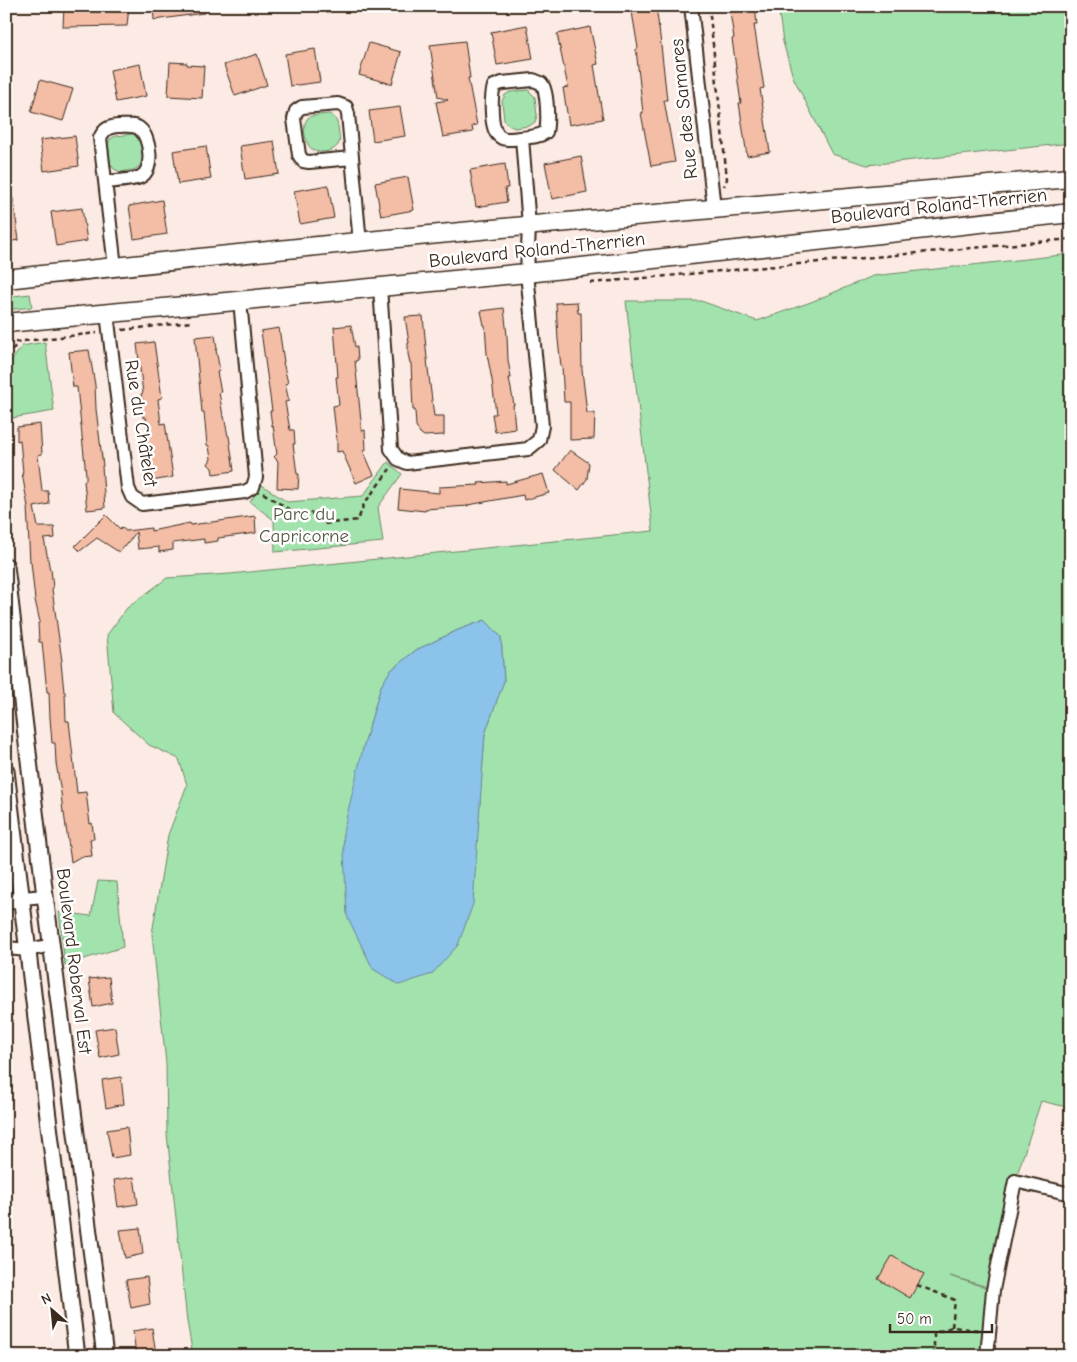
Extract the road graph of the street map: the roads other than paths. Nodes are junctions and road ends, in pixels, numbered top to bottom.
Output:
1 (691, 6) edge
2 (522, 138) junction
3 (352, 158) junction
4 (1071, 178) edge
5 (106, 182) junction
6 (714, 208) junction
7 (1071, 213) edge
8 (530, 226) junction
9 (360, 243) junction
10 (115, 267) junction
11 (527, 273) junction
12 (6, 279) edge
13 (380, 287) junction
14 (240, 300) junction
15 (108, 314) junction
16 (6, 323) edge
17 (6, 566) edge
18 (6, 571) edge
19 (6, 771) edge
20 (45, 896) junction
21 (22, 898) junction
22 (6, 904) edge
23 (52, 945) junction
24 (6, 948) edge
25 (28, 950) junction
26 (1071, 1194) edge
27 (78, 1356) edge
28 (105, 1356) edge
29 (988, 1356) edge

1 - 6 street, Rue des Samares
2 - 2 street
2 - 8 street
3 - 3 street
3 - 9 street
4 - 6 main road, Boulevard Roland-Therrien
5 - 5 street
5 - 10 street
6 - 8 main road, Boulevard Roland-Therrien
7 - 11 main road, Boulevard Roland-Therrien
8 - 9 main road, Boulevard Roland-Therrien
8 - 11 street
9 - 10 main road, Boulevard Roland-Therrien
10 - 12 main road, Boulevard Roland-Therrien
11 - 13 main road, Boulevard Roland-Therrien
11 - 13 street
13 - 14 main road, Boulevard Roland-Therrien
14 - 15 main road, Boulevard Roland-Therrien
14 - 15 street, Rue du Châtelet
15 - 16 main road, Boulevard Roland-Therrien
17 - 18 street, Boulevard Roberval Est
18 - 20 street, Boulevard Roberval Est
19 - 21 street
20 - 21 street
20 - 23 street, Boulevard Roberval Est
21 - 22 street
21 - 25 street
23 - 25 street
23 - 28 street, Boulevard Roberval Est
24 - 25 street
25 - 27 street
26 - 29 street

